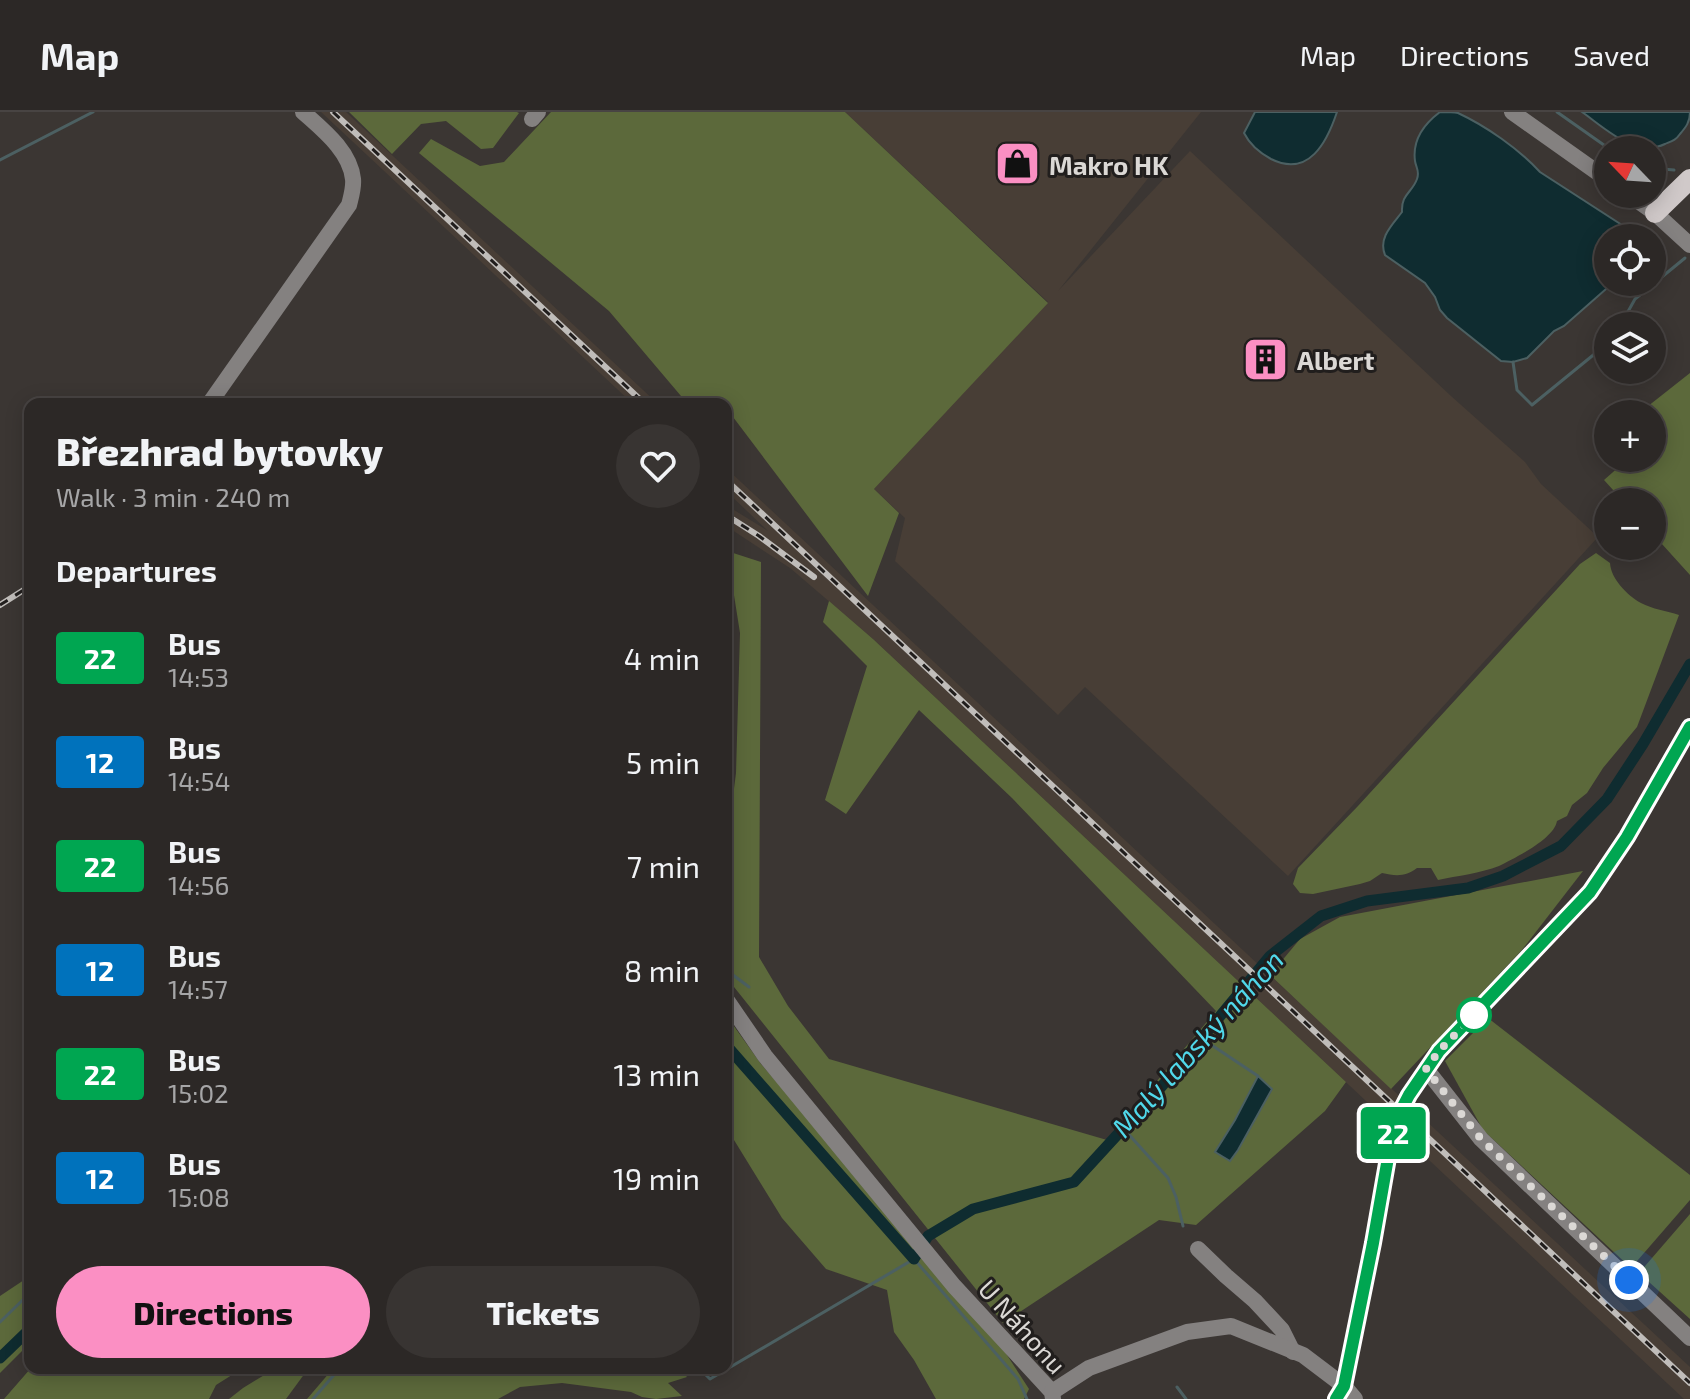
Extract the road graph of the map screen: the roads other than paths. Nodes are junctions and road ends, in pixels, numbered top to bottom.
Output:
1 (303, 112) edge
2 (1512, 112) edge
3 (1594, 170) edge
4 (1690, 179) edge
5 (1648, 208) edge
6 (1655, 213) junction
7 (1690, 245) edge
8 (213, 398) edge
9 (1690, 727) edge
10 (732, 1008) edge
11 (1426, 1069) junction
12 (1198, 1249) dead end
13 (1690, 1338) edge
14 (1293, 1352) junction
15 (1340, 1392) edge
16 (1052, 1396) edge
17 (1355, 1399) edge

1 - 8 street
2 - 3 street
4 - 6 main road
5 - 6 street
6 - 7 street
9 - 11 street
10 - 16 street, U Náhonu
11 - 13 street
11 - 15 street
12 - 14 street
14 - 15 street
14 - 16 street
15 - 17 street

